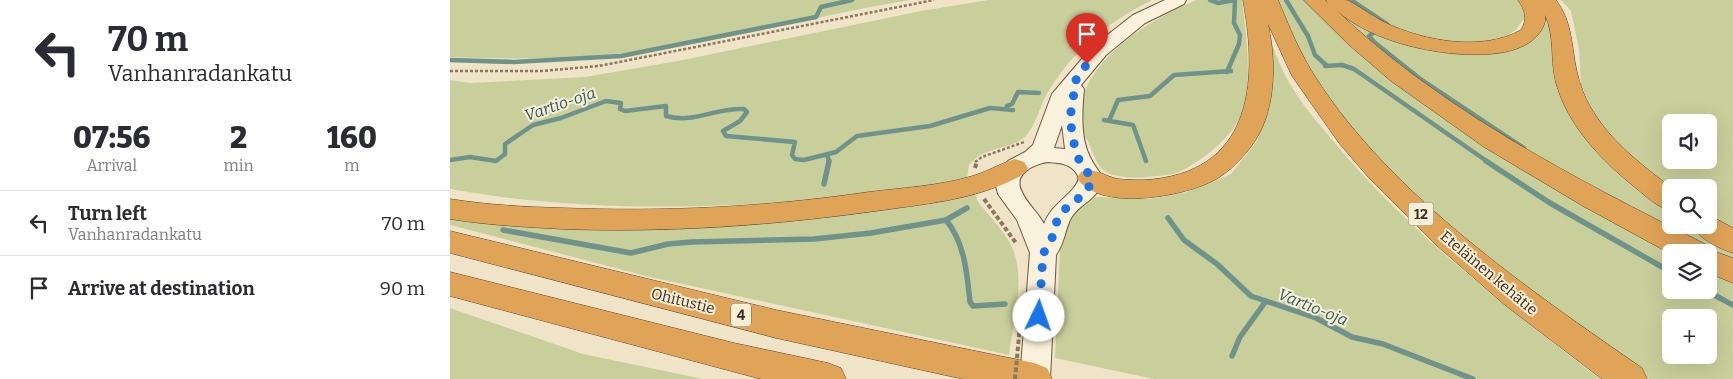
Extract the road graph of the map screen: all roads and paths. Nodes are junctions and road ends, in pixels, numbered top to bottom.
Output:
1 (934, 0) edge
2 (1178, 0) edge
3 (1253, 0) edge
4 (1268, 0) edge
5 (1314, 0) edge
6 (1336, 0) edge
7 (1528, 0) edge
8 (1546, 0) edge
9 (450, 71) edge
10 (1076, 80) junction
11 (1024, 163) junction
12 (1086, 170) junction
13 (1662, 194) edge
14 (450, 209) edge
15 (1717, 232) edge
16 (450, 242) edge
17 (1733, 242) edge
18 (1679, 244) edge
19 (1043, 254) junction
20 (1717, 264) edge
21 (1733, 271) edge
22 (450, 284) edge
23 (1030, 316) junction
24 (828, 379) edge
25 (1016, 379) edge
26 (1035, 379) edge
27 (1629, 379) edge

1 - 9 path
2 - 10 street
3 - 12 highway
4 - 27 highway, Eteläinen kehätie / 12
5 - 18 highway
6 - 7 highway
8 - 13 highway
10 - 11 street
10 - 12 street
11 - 12 street
11 - 14 highway
11 - 19 street
12 - 19 street
15 - 17 highway
16 - 26 highway, Ohitustie / 4
19 - 23 street
20 - 21 highway
22 - 24 highway
23 - 25 path, bridge
23 - 26 street

